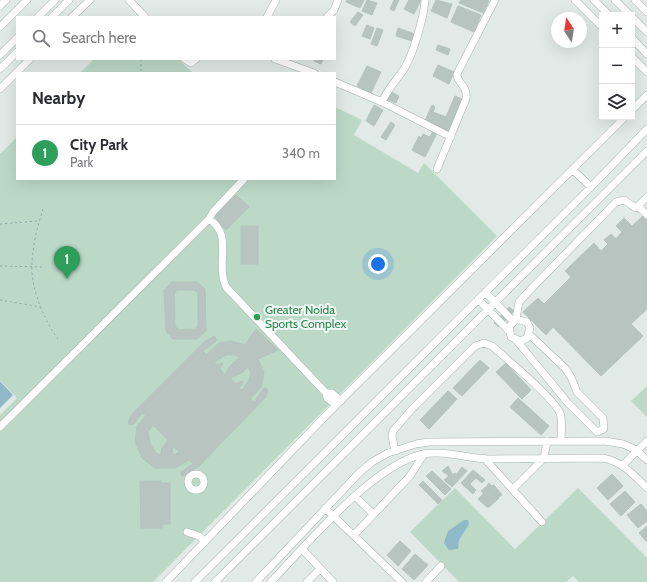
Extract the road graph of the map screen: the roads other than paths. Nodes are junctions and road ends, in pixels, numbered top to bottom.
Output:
1 (6, 0) edge
2 (27, 0) edge
3 (55, 0) edge
4 (69, 0) edge
5 (90, 0) edge
6 (129, 0) edge
7 (276, 0) edge
8 (338, 0) edge
9 (425, 0) edge
10 (495, 0) edge
11 (575, 0) edge
12 (594, 0) edge
13 (615, 0) edge
14 (635, 0) edge
15 (0, 6) edge
16 (606, 12) edge
17 (627, 12) edge
18 (647, 12) edge
19 (39, 16) edge
20 (53, 16) edge
21 (73, 16) edge
22 (144, 16) edge
23 (268, 16) edge
24 (328, 16) edge
25 (635, 20) edge
26 (599, 24) edge
27 (0, 27) edge
28 (647, 32) edge
29 (16, 39) edge
30 (635, 41) edge
31 (16, 53) edge
32 (647, 54) edge
33 (0, 55) edge
34 (29, 60) edge
35 (186, 60) edge
36 (195, 60) edge
37 (278, 60) edge
38 (635, 60) edge
39 (0, 70) edge
40 (17, 72) edge
41 (311, 72) edge
42 (647, 72) edge
43 (16, 73) edge
44 (336, 82) edge
45 (0, 88) edge
46 (647, 95) edge
47 (382, 102) junction
48 (635, 107) edge
49 (622, 120) edge
50 (647, 129) edge
51 (451, 137) junction
52 (647, 151) edge
53 (437, 169) dead end
54 (573, 170) junction
55 (243, 180) edge
56 (591, 187) junction
57 (647, 197) edge
58 (638, 206) junction
59 (647, 215) edge
60 (209, 219) junction
61 (485, 292) junction
62 (478, 299) junction
63 (495, 303) junction
64 (488, 309) junction
65 (515, 320) junction
66 (508, 330) junction
67 (530, 335) junction
68 (517, 341) junction
69 (577, 392) junction
70 (566, 400) junction
71 (338, 403) junction
72 (0, 427) edge
73 (647, 440) edge
74 (547, 441) junction
75 (561, 441) junction
76 (636, 450) junction
77 (395, 451) junction
78 (424, 454) junction
79 (544, 458) junction
80 (486, 459) junction
81 (647, 460) edge
82 (622, 466) junction
83 (647, 488) edge
84 (513, 489) junction
85 (356, 496) junction
86 (325, 508) junction
87 (374, 514) junction
88 (335, 517) junction
89 (542, 522) dead end
90 (187, 532) dead end
91 (354, 535) junction
92 (205, 542) junction
93 (302, 549) junction
94 (441, 566) dead end
95 (320, 569) junction
96 (166, 582) edge
97 (195, 582) edge
98 (215, 582) edge
99 (256, 582) edge
100 (271, 582) edge
101 (307, 582) edge
102 (333, 582) edge
103 (402, 582) edge
104 (426, 582) edge

1 - 15 street
2 - 27 street
3 - 19 street
4 - 20 street
5 - 21 street
6 - 22 street
7 - 23 street
8 - 24 street
9 - 47 street
10 - 51 street
11 - 26 street
12 - 16 street
13 - 17 street
14 - 18 street
25 - 28 street
29 - 33 street
30 - 32 street
31 - 39 street
34 - 40 street
35 - 36 street
37 - 41 street
38 - 42 street
43 - 45 street
44 - 47 street
46 - 48 street
47 - 51 street
49 - 54 street
50 - 56 street
51 - 53 street
52 - 63 street
54 - 56 street
54 - 71 street
55 - 60 street
56 - 61 street
57 - 58 street
58 - 59 street
58 - 65 street
60 - 71 street
60 - 72 street
61 - 62 street
61 - 63 street
62 - 64 street
62 - 97 street
63 - 64 street
63 - 65 street
64 - 66 street
64 - 98 street
65 - 66 street
65 - 67 street
66 - 68 street
67 - 68 street
67 - 69 street
68 - 70 street
69 - 70 street
69 - 70 street
71 - 92 street
73 - 76 street
74 - 75 street
74 - 77 street
74 - 79 street
75 - 76 street
75 - 77 street
76 - 81 street
76 - 82 street
77 - 86 street
78 - 80 street
78 - 85 street
78 - 87 street
79 - 80 street
79 - 82 street
79 - 84 street
80 - 84 street
82 - 83 street
84 - 89 street
85 - 87 street
85 - 88 street
86 - 88 street
86 - 99 street
87 - 91 street
88 - 91 street
88 - 93 street
90 - 92 street
91 - 103 street
92 - 96 street
93 - 95 street
93 - 100 street
94 - 104 street
95 - 101 street
95 - 102 street

